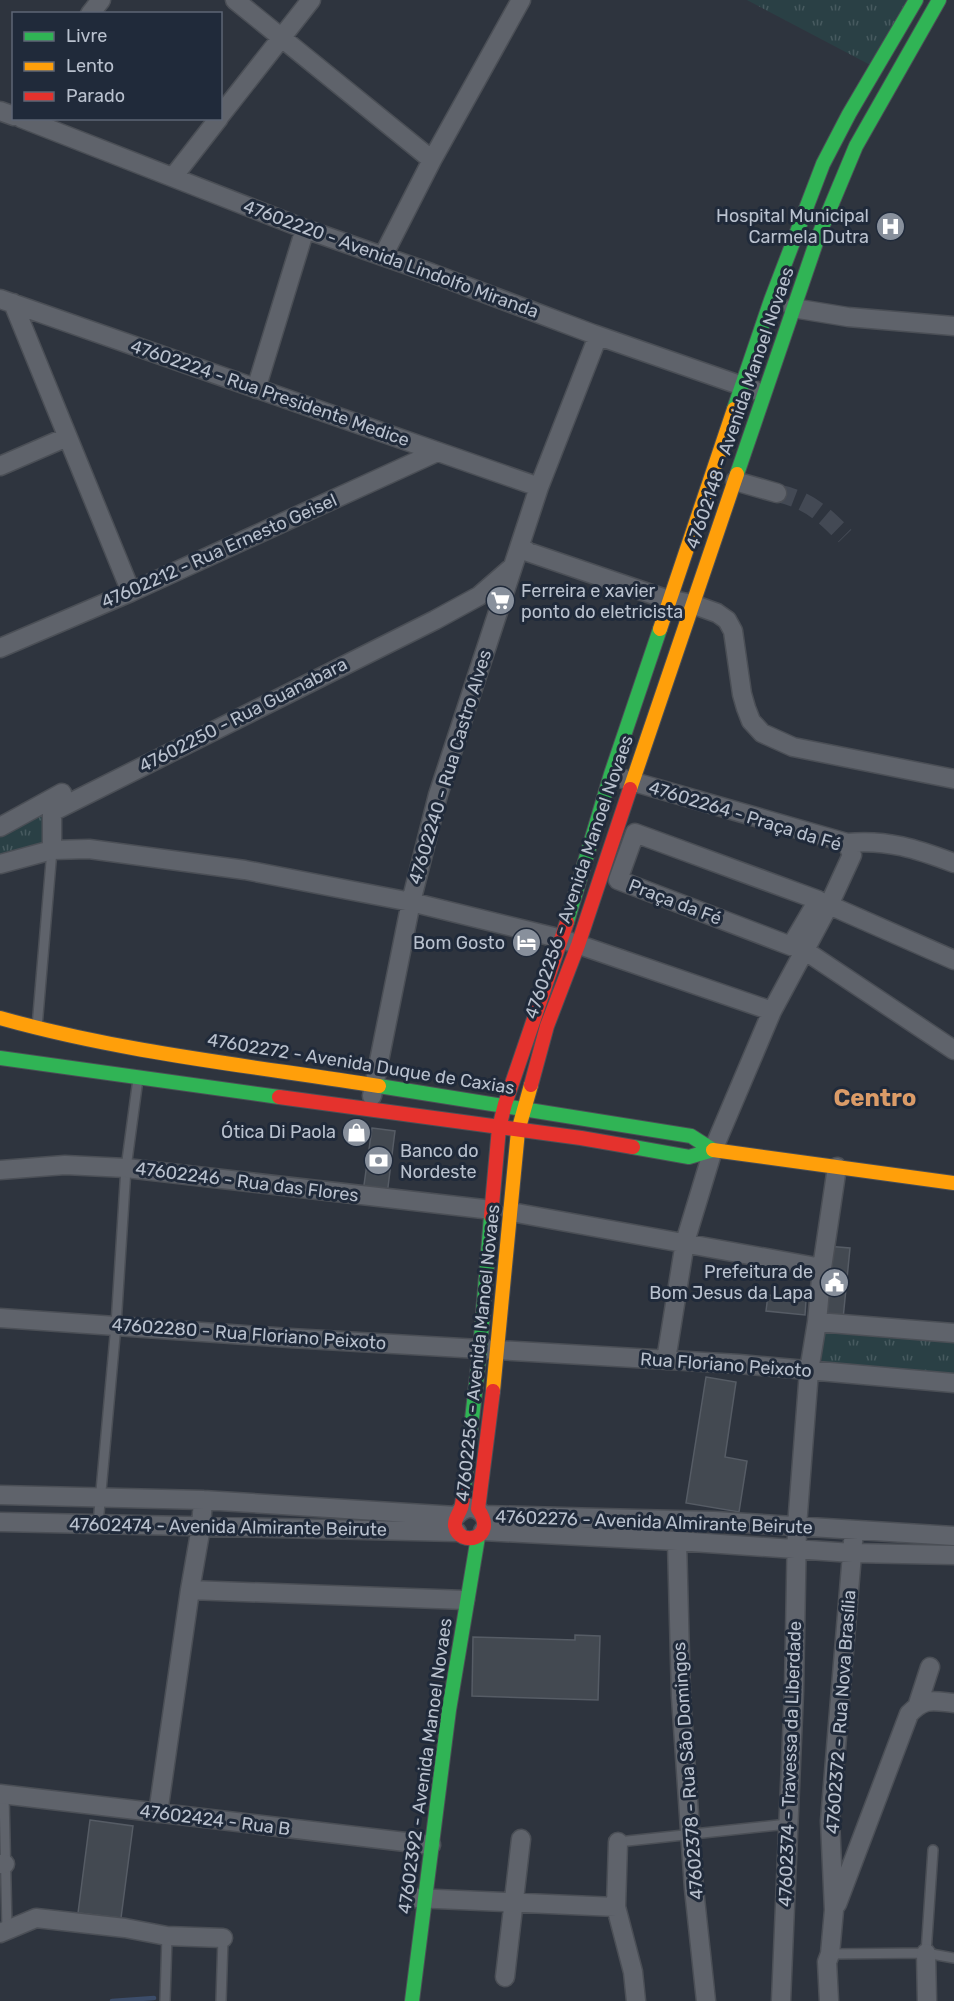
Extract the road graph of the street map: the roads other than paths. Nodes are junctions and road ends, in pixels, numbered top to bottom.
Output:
1 (101, 0) edge
2 (235, 0) edge
3 (311, 0) edge
4 (521, 0) edge
5 (916, 0) edge
6 (933, 2) edge
7 (92, 12) edge
8 (281, 38) junction
9 (222, 114) edge
10 (27, 120) edge
11 (218, 120) edge
12 (432, 160) junction
13 (173, 177) junction
14 (304, 229) junction
15 (383, 256) junction
16 (7, 301) edge
17 (793, 308) junction
18 (954, 326) edge
19 (598, 336) junction
20 (743, 386) junction
21 (256, 388) junction
22 (763, 393) junction
23 (67, 436) junction
24 (437, 452) junction
25 (0, 466) edge
26 (735, 481) junction
27 (539, 487) junction
28 (777, 493) tunnel mouth
29 (521, 546) junction
30 (511, 568) junction
31 (131, 592) junction
32 (672, 599) junction
33 (692, 604) junction
34 (0, 648) edge
35 (611, 774) junction
36 (954, 779) edge
37 (632, 783) junction
38 (50, 806) junction
39 (0, 827) edge
40 (847, 843) junction
41 (52, 850) junction
42 (954, 863) edge
43 (0, 864) edge
44 (411, 902) junction
45 (821, 906) junction
46 (570, 942) junction
47 (804, 950) junction
48 (954, 960) edge
49 (772, 1011) junction
50 (0, 1018) edge
51 (37, 1046) junction
52 (954, 1050) edge
53 (0, 1058) edge
54 (139, 1077) junction
55 (375, 1085) junction
56 (505, 1104) junction
57 (524, 1108) junction
58 (369, 1110) junction
59 (499, 1128) junction
60 (518, 1131) junction
61 (714, 1150) junction
62 (837, 1167) junction
63 (126, 1168) junction
64 (0, 1170) edge
65 (954, 1183) edge
66 (502, 1211) junction
67 (685, 1242) junction
68 (822, 1268) junction
69 (0, 1318) edge
70 (818, 1322) junction
71 (116, 1325) junction
72 (954, 1333) edge
73 (489, 1349) junction
74 (666, 1360) junction
75 (809, 1371) junction
76 (954, 1383) edge
77 (0, 1495) edge
78 (100, 1497) junction
79 (203, 1500) junction
80 (0, 1522) edge
81 (98, 1524) junction
82 (469, 1526) junction
83 (797, 1526) junction
84 (201, 1527) junction
85 (854, 1530) junction
86 (954, 1536) edge
87 (677, 1541) junction
88 (795, 1550) junction
89 (852, 1553) junction
90 (954, 1555) edge
91 (459, 1568) dead end
92 (190, 1590) junction
93 (460, 1600) junction
94 (930, 1667) dead end
95 (954, 1702) edge
96 (918, 1704) junction
97 (2, 1795) edge
98 (158, 1813) junction
99 (788, 1824) junction
100 (692, 1836) junction
101 (521, 1839) dead end
102 (618, 1842) joint
103 (426, 1845) junction
104 (933, 1850) dead end
105 (3, 1864) edge
106 (419, 1898) junction
107 (513, 1902) junction
108 (616, 1907) junction
109 (834, 1910) junction
110 (4, 1931) edge
111 (167, 1936) junction
112 (223, 1938) joint
113 (926, 1953) junction
114 (830, 1954) junction
115 (954, 1958) edge
116 (506, 1977) dead end
117 (165, 2001) edge
118 (221, 2001) edge
119 (401, 2001) edge
120 (412, 2001) edge
121 (636, 2001) edge
122 (706, 2001) edge
123 (781, 2001) edge
124 (829, 2001) edge
125 (927, 2001) edge

1 - 7 street
2 - 8 street
3 - 8 street
4 - 12 street
5 - 20 main road, 47602256 - Avenida Manoel Novaes
6 - 17 main road, 47602148 - Avenida Manoel Novaes
8 - 9 street
8 - 12 street
10 - 13 street, 47602220 - Avenida Lindolfo Miranda
11 - 13 street
12 - 15 street
13 - 14 street, 47602220 - Avenida Lindolfo Miranda
14 - 15 street, 47602220 - Avenida Lindolfo Miranda
14 - 21 street
15 - 19 street, 47602220 - Avenida Lindolfo Miranda
16 - 21 street, 47602224 - Rua Presidente Medice
16 - 23 street
17 - 18 street
17 - 22 main road, 47602148 - Avenida Manoel Novaes
19 - 20 street, 47602220 - Avenida Lindolfo Miranda
19 - 27 street, 47602240 - Rua Castro Alves
20 - 22 street, 47602220 - Avenida Lindolfo Miranda
20 - 32 main road, 47602256 - Avenida Manoel Novaes
21 - 24 street, 47602224 - Rua Presidente Medice
22 - 26 main road, 47602148 - Avenida Manoel Novaes
23 - 25 street
23 - 31 street
24 - 27 street, 47602224 - Rua Presidente Medice
24 - 31 street, 47602212 - Rua Ernesto Geisel
26 - 28 street
26 - 33 main road, 47602148 - Avenida Manoel Novaes
27 - 29 street, 47602240 - Rua Castro Alves
29 - 30 street, 47602240 - Rua Castro Alves
29 - 32 street
30 - 38 street
30 - 44 street, 47602240 - Rua Castro Alves
31 - 34 street, 47602212 - Rua Ernesto Geisel
32 - 33 street
32 - 35 main road, 47602256 - Avenida Manoel Novaes
33 - 36 street
33 - 37 main road, 47602256 - Avenida Manoel Novaes
35 - 37 street, 47602264 - Praça da Fé
35 - 46 main road, 47602256 - Avenida Manoel Novaes
37 - 40 street, 47602264 - Praça da Fé
37 - 46 main road, 47602256 - Avenida Manoel Novaes
38 - 39 street
38 - 41 street
40 - 42 street
40 - 45 street, 47602264 - Praça da Fé
41 - 43 street
41 - 44 street
41 - 51 lane
44 - 46 street
44 - 55 street, 47602240 - Rua Castro Alves
45 - 45 street, Praça da Fé
45 - 47 street, 47602264 - Praça da Fé
45 - 48 street
46 - 49 street
46 - 56 main road, 47602256 - Avenida Manoel Novaes
46 - 57 main road, 47602256 - Avenida Manoel Novaes
47 - 49 street, 47602264 - Praça da Fé
47 - 52 street
49 - 61 street, 47602264 - Praça da Fé
50 - 51 main road, 47602272 - Avenida Duque de Caxias
51 - 53 main road, 47602272 - Avenida Duque de Caxias
51 - 54 main road, 47602272 - Avenida Duque de Caxias
51 - 55 main road, 47602272 - Avenida Duque de Caxias
54 - 58 main road, 47602272 - Avenida Duque de Caxias
54 - 63 lane
55 - 56 main road, 47602272 - Avenida Duque de Caxias
55 - 58 street, 47602240 - Rua Castro Alves
56 - 57 main road, 47602272 - Avenida Duque de Caxias
56 - 59 main road, 47602256 - Avenida Manoel Novaes
57 - 60 main road, 47602256 - Avenida Manoel Novaes
57 - 61 main road, 47602272 - Avenida Duque de Caxias
58 - 59 main road, 47602272 - Avenida Duque de Caxias
59 - 60 main road, 47602272 - Avenida Duque de Caxias
59 - 66 main road, 47602256 - Avenida Manoel Novaes
60 - 61 main road, 47602272 - Avenida Duque de Caxias
60 - 66 main road, 47602256 - Avenida Manoel Novaes
61 - 62 main road, 47602272 - Avenida Duque de Caxias
61 - 67 street, 47602264 - Praça da Fé
62 - 65 main road, 47602272 - Avenida Duque de Caxias
62 - 68 street, 47602374 - Travessa da Liberdade
63 - 64 street, 47602246 - Rua das Flores
63 - 66 street, 47602246 - Rua das Flores
63 - 71 lane
66 - 67 street, 47602246 - Rua das Flores
66 - 73 main road, 47602256 - Avenida Manoel Novaes
67 - 68 street, 47602246 - Rua das Flores
67 - 74 street, 47602264 - Praça da Fé
68 - 70 street, 47602374 - Travessa da Liberdade
69 - 71 street, 47602280 - Rua Floriano Peixoto
70 - 72 street
70 - 75 street, 47602374 - Travessa da Liberdade
71 - 73 street, 47602280 - Rua Floriano Peixoto
71 - 78 lane
73 - 74 street, Rua Floriano Peixoto
73 - 82 main road, 47602256 - Avenida Manoel Novaes
74 - 75 street, Rua Floriano Peixoto
75 - 76 street, Rua Floriano Peixoto
75 - 83 street, 47602374 - Travessa da Liberdade
77 - 78 street, 47602276 - Avenida Almirante Beirute
78 - 79 street, 47602276 - Avenida Almirante Beirute
78 - 81 lane
79 - 82 street, 47602276 - Avenida Almirante Beirute
79 - 84 street
80 - 81 street, 47602474 - Avenida Almirante Beirute
81 - 84 street, 47602474 - Avenida Almirante Beirute
82 - 83 street, 47602276 - Avenida Almirante Beirute
82 - 84 street, 47602474 - Avenida Almirante Beirute
82 - 87 street
82 - 93 main road, 47602392 - Avenida Manoel Novaes
83 - 85 street, 47602276 - Avenida Almirante Beirute
83 - 88 street, 47602374 - Travessa da Liberdade
84 - 92 street
85 - 86 street, 47602276 - Avenida Almirante Beirute
85 - 89 street, 47602372 - Rua Nova Brasília
87 - 88 street
87 - 100 street, 47602378 - Rua São Domingos
88 - 89 street
88 - 99 street, 47602374 - Travessa da Liberdade
89 - 90 street
89 - 109 street, 47602372 - Rua Nova Brasília
91 - 93 main road
92 - 93 street
92 - 98 street
93 - 103 main road
94 - 96 street
95 - 96 street
96 - 109 street
97 - 98 street, 47602424 - Rua B
97 - 105 lane
98 - 103 street, 47602424 - Rua B
99 - 100 lane
99 - 123 street, 47602374 - Travessa da Liberdade
100 - 102 lane
100 - 122 street, 47602378 - Rua São Domingos
101 - 107 street
102 - 108 street
103 - 106 main road
104 - 113 lane
105 - 110 lane
106 - 107 street
106 - 119 main road
106 - 120 main road, 47602392 - Avenida Manoel Novaes
107 - 108 street
107 - 116 street
108 - 121 street
109 - 114 street, 47602372 - Rua Nova Brasília
110 - 111 street
111 - 112 street
111 - 117 lane
112 - 118 lane
113 - 114 lane
113 - 115 lane
113 - 125 street
114 - 124 street, 47602372 - Rua Nova Brasília

